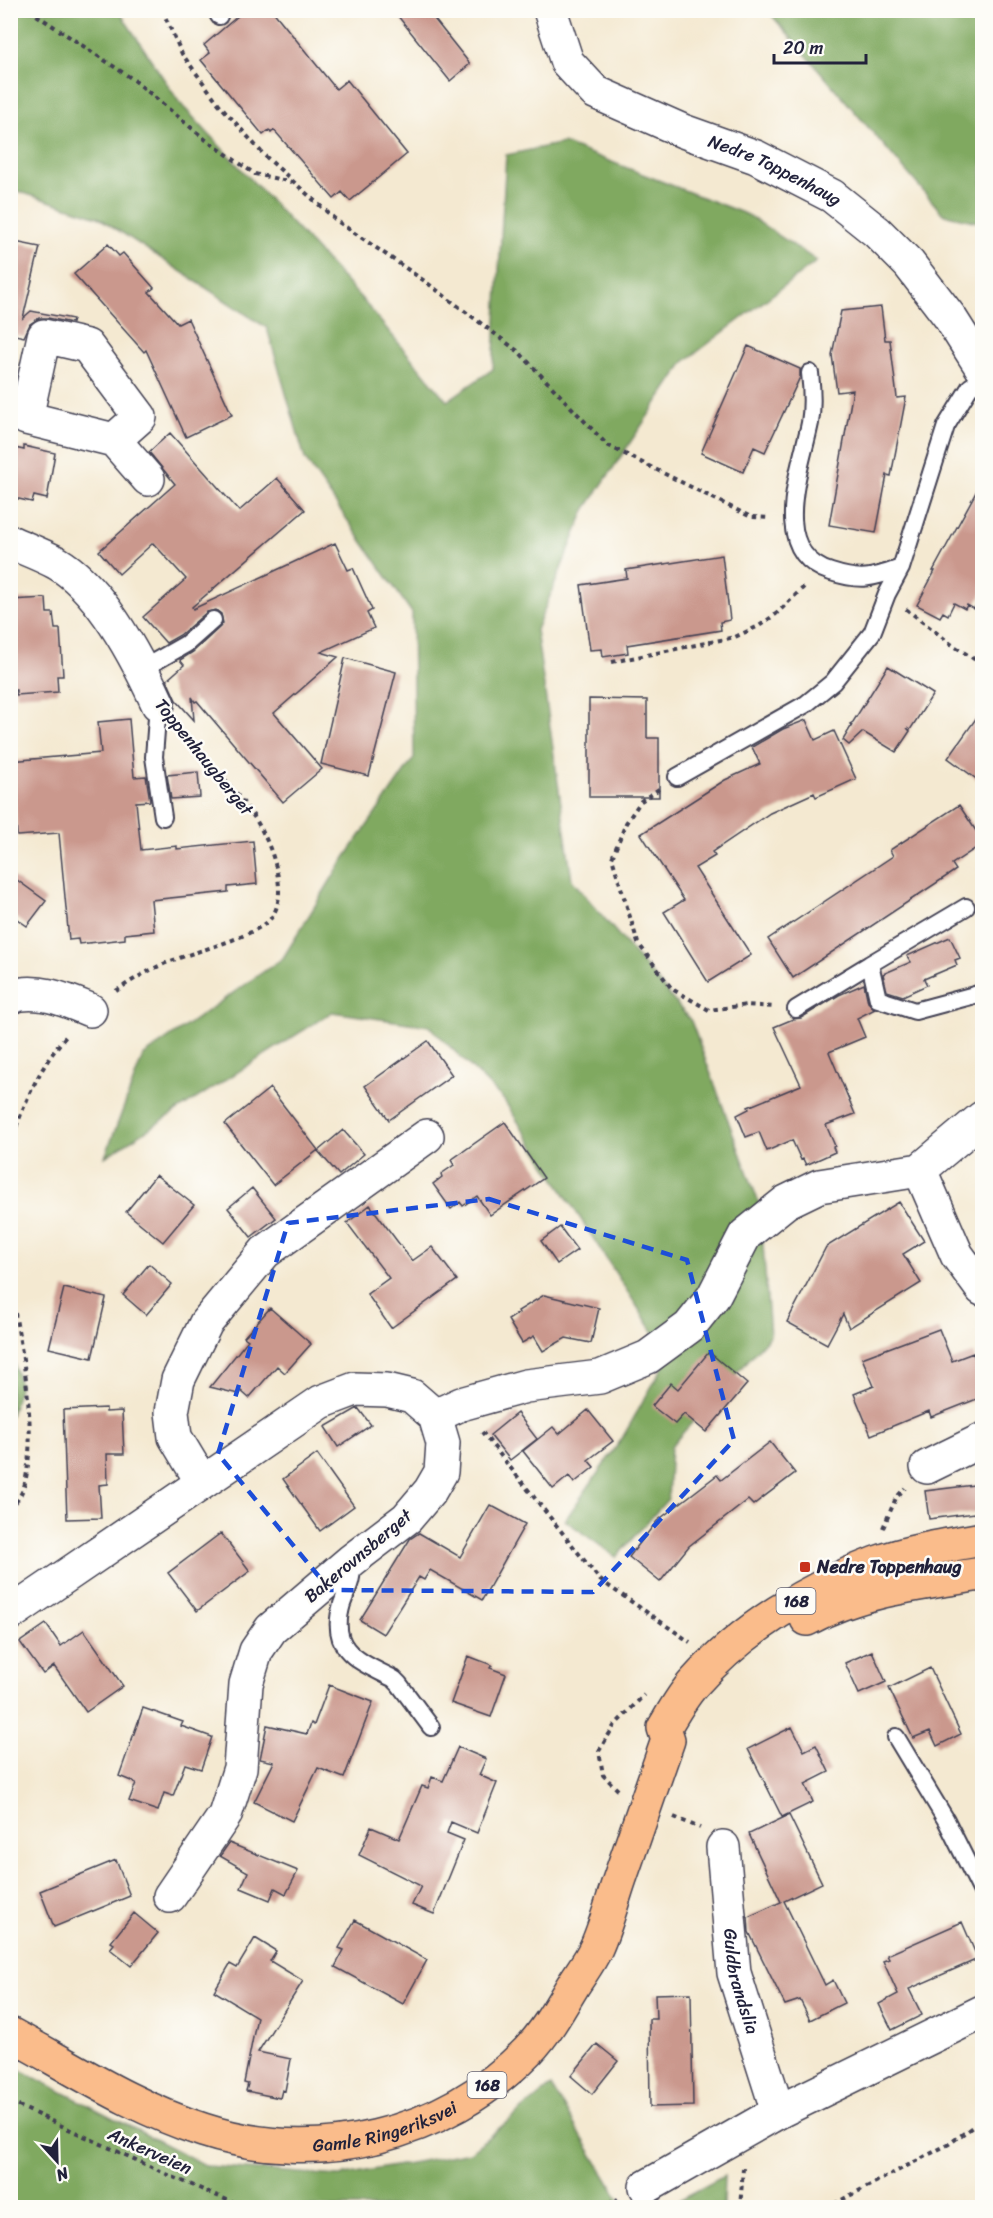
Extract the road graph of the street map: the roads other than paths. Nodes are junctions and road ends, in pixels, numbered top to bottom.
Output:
1 (549, 10) edge
2 (982, 368) edge
3 (810, 373) dead end
4 (982, 379) edge
5 (114, 440) dead end
6 (148, 479) dead end
7 (10, 542) edge
8 (901, 568) junction
9 (213, 620) dead end
10 (142, 669) junction
11 (158, 704) joint
12 (677, 777) road end
13 (163, 817) dead end
14 (966, 907) dead end
15 (870, 964) junction
16 (982, 993) edge
17 (10, 997) edge
18 (796, 1009) road end
19 (90, 1010) road end
20 (982, 1118) edge
21 (427, 1136) dead end
22 (920, 1170) junction
23 (982, 1290) edge
24 (448, 1410) junction
25 (982, 1440) edge
26 (927, 1467) dead end
27 (202, 1482) junction
28 (982, 1539) edge
29 (352, 1560) junction
30 (982, 1574) edge
31 (10, 1614) edge
32 (431, 1727) dead end
33 (896, 1737) dead end
34 (668, 1740) junction
35 (723, 1847) dead end
36 (982, 1892) edge
37 (170, 1896) dead end
38 (982, 2012) edge
39 (10, 2034) edge
40 (777, 2112) junction
41 (646, 2187) dead end

1 - 2 street, Nedre Toppenhaug
3 - 8 lane
4 - 8 lane
5 - 6 street
7 - 10 street, Toppenhaugberget
8 - 12 lane
9 - 10 lane
10 - 11 street, Toppenhaugberget
11 - 13 lane
14 - 15 lane
15 - 16 lane
15 - 18 lane
17 - 19 street
20 - 22 street
21 - 27 street
22 - 23 street
22 - 24 street
24 - 27 street
24 - 29 street, Bakerovnsberget
25 - 26 street
27 - 31 street
28 - 34 main road, Gamle Ringeriksvei / 168
29 - 32 lane
29 - 37 street, Bakerovnsberget
30 - 34 main road, 168
33 - 36 lane
34 - 39 main road, Gamle Ringeriksvei / 168
35 - 40 street, Guldbrandslia
38 - 40 street
40 - 41 street

